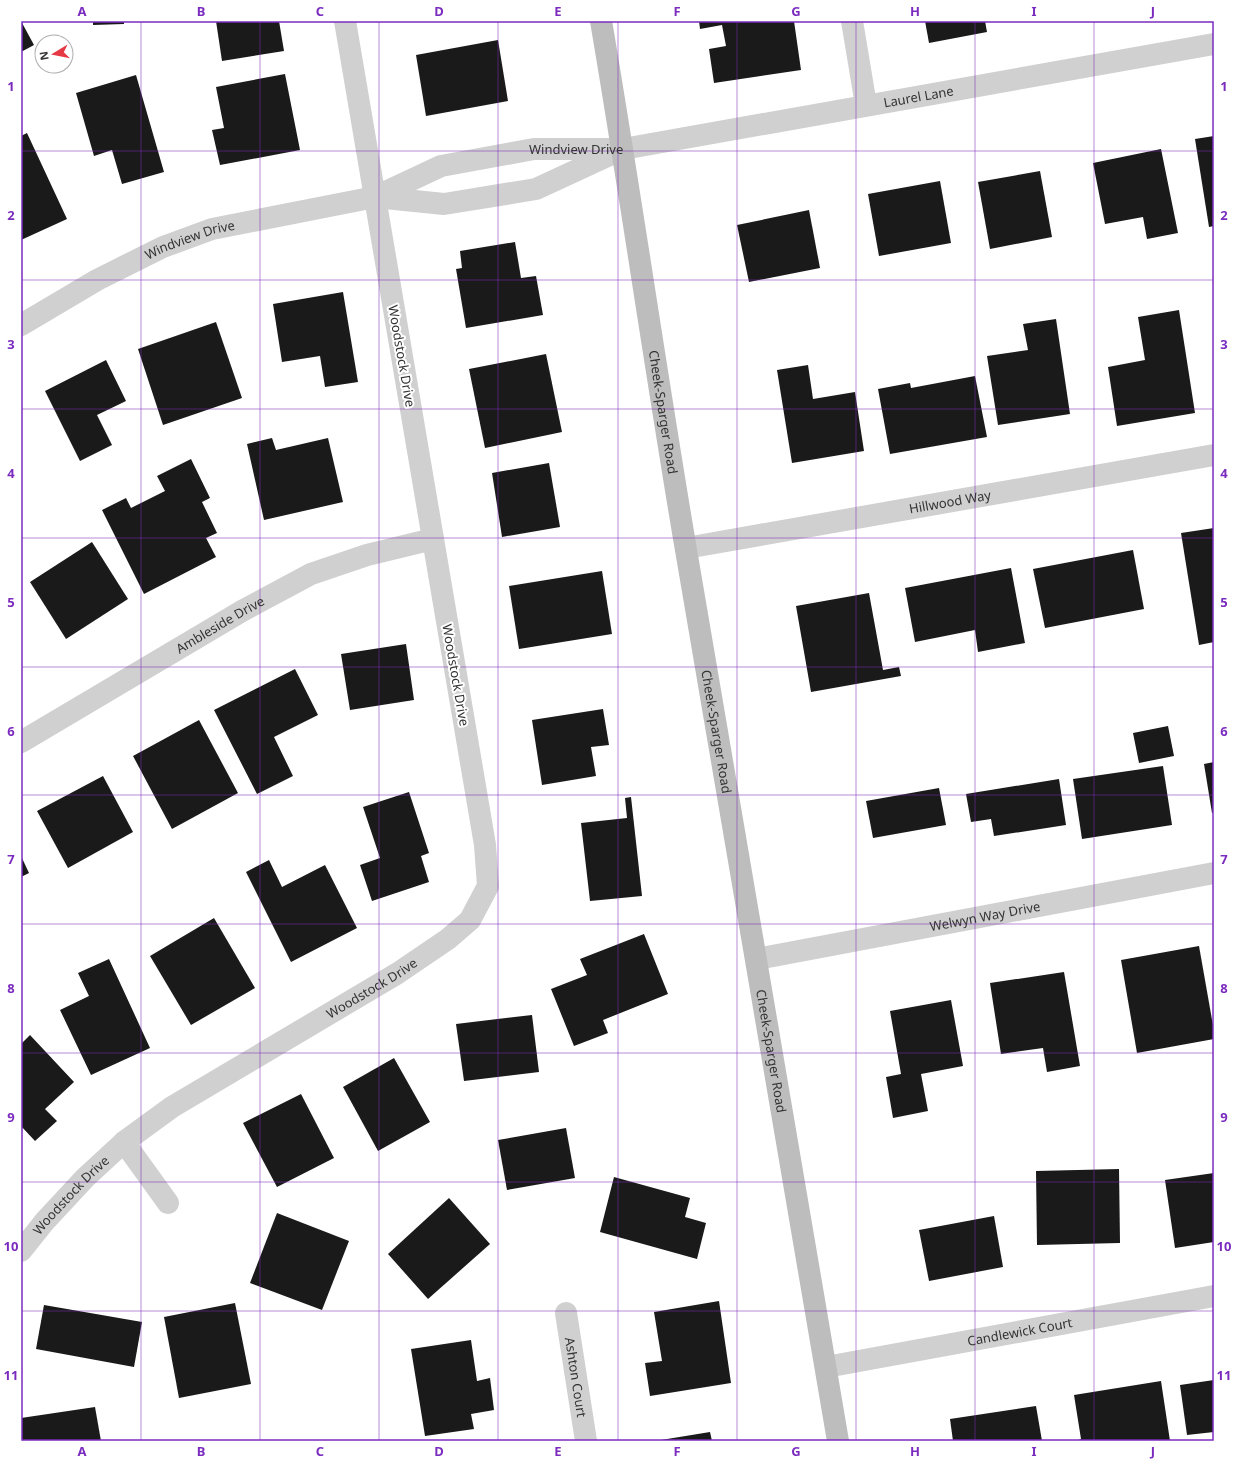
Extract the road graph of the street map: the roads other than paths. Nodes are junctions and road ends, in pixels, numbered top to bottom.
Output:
1 (345, 21) edge
2 (601, 21) edge
3 (852, 21) edge
4 (1214, 44) edge
5 (866, 105) junction
6 (623, 149) junction
7 (375, 197) junction
8 (21, 325) edge
9 (1214, 455) edge
10 (433, 539) junction
11 (686, 548) junction
12 (21, 742) edge
13 (1214, 873) edge
14 (757, 959) junction
15 (124, 1142) junction
16 (168, 1203) dead end
17 (21, 1251) edge
18 (1214, 1296) edge
19 (566, 1313) dead end
20 (826, 1367) junction
21 (586, 1441) edge
22 (838, 1441) edge

1 - 7 street, Woodstock Drive
2 - 6 main road, Cheek-Sparger Road
3 - 5 street
4 - 5 street, Laurel Lane
5 - 6 street, Laurel Lane
6 - 7 street, Windview Drive
6 - 7 street, Windview Drive
6 - 11 main road, Cheek-Sparger Road
7 - 8 street, Windview Drive
7 - 10 street, Woodstock Drive
9 - 11 street, Hillwood Way
10 - 12 street, Ambleside Drive
10 - 15 street, Woodstock Drive
11 - 14 main road, Cheek-Sparger Road
13 - 14 street, Welwyn Way Drive
14 - 20 main road, Cheek-Sparger Road
15 - 16 street
15 - 17 street, Woodstock Drive
18 - 20 street, Candlewick Court
19 - 21 street, Ashton Court
20 - 22 main road, Cheek-Sparger Road

